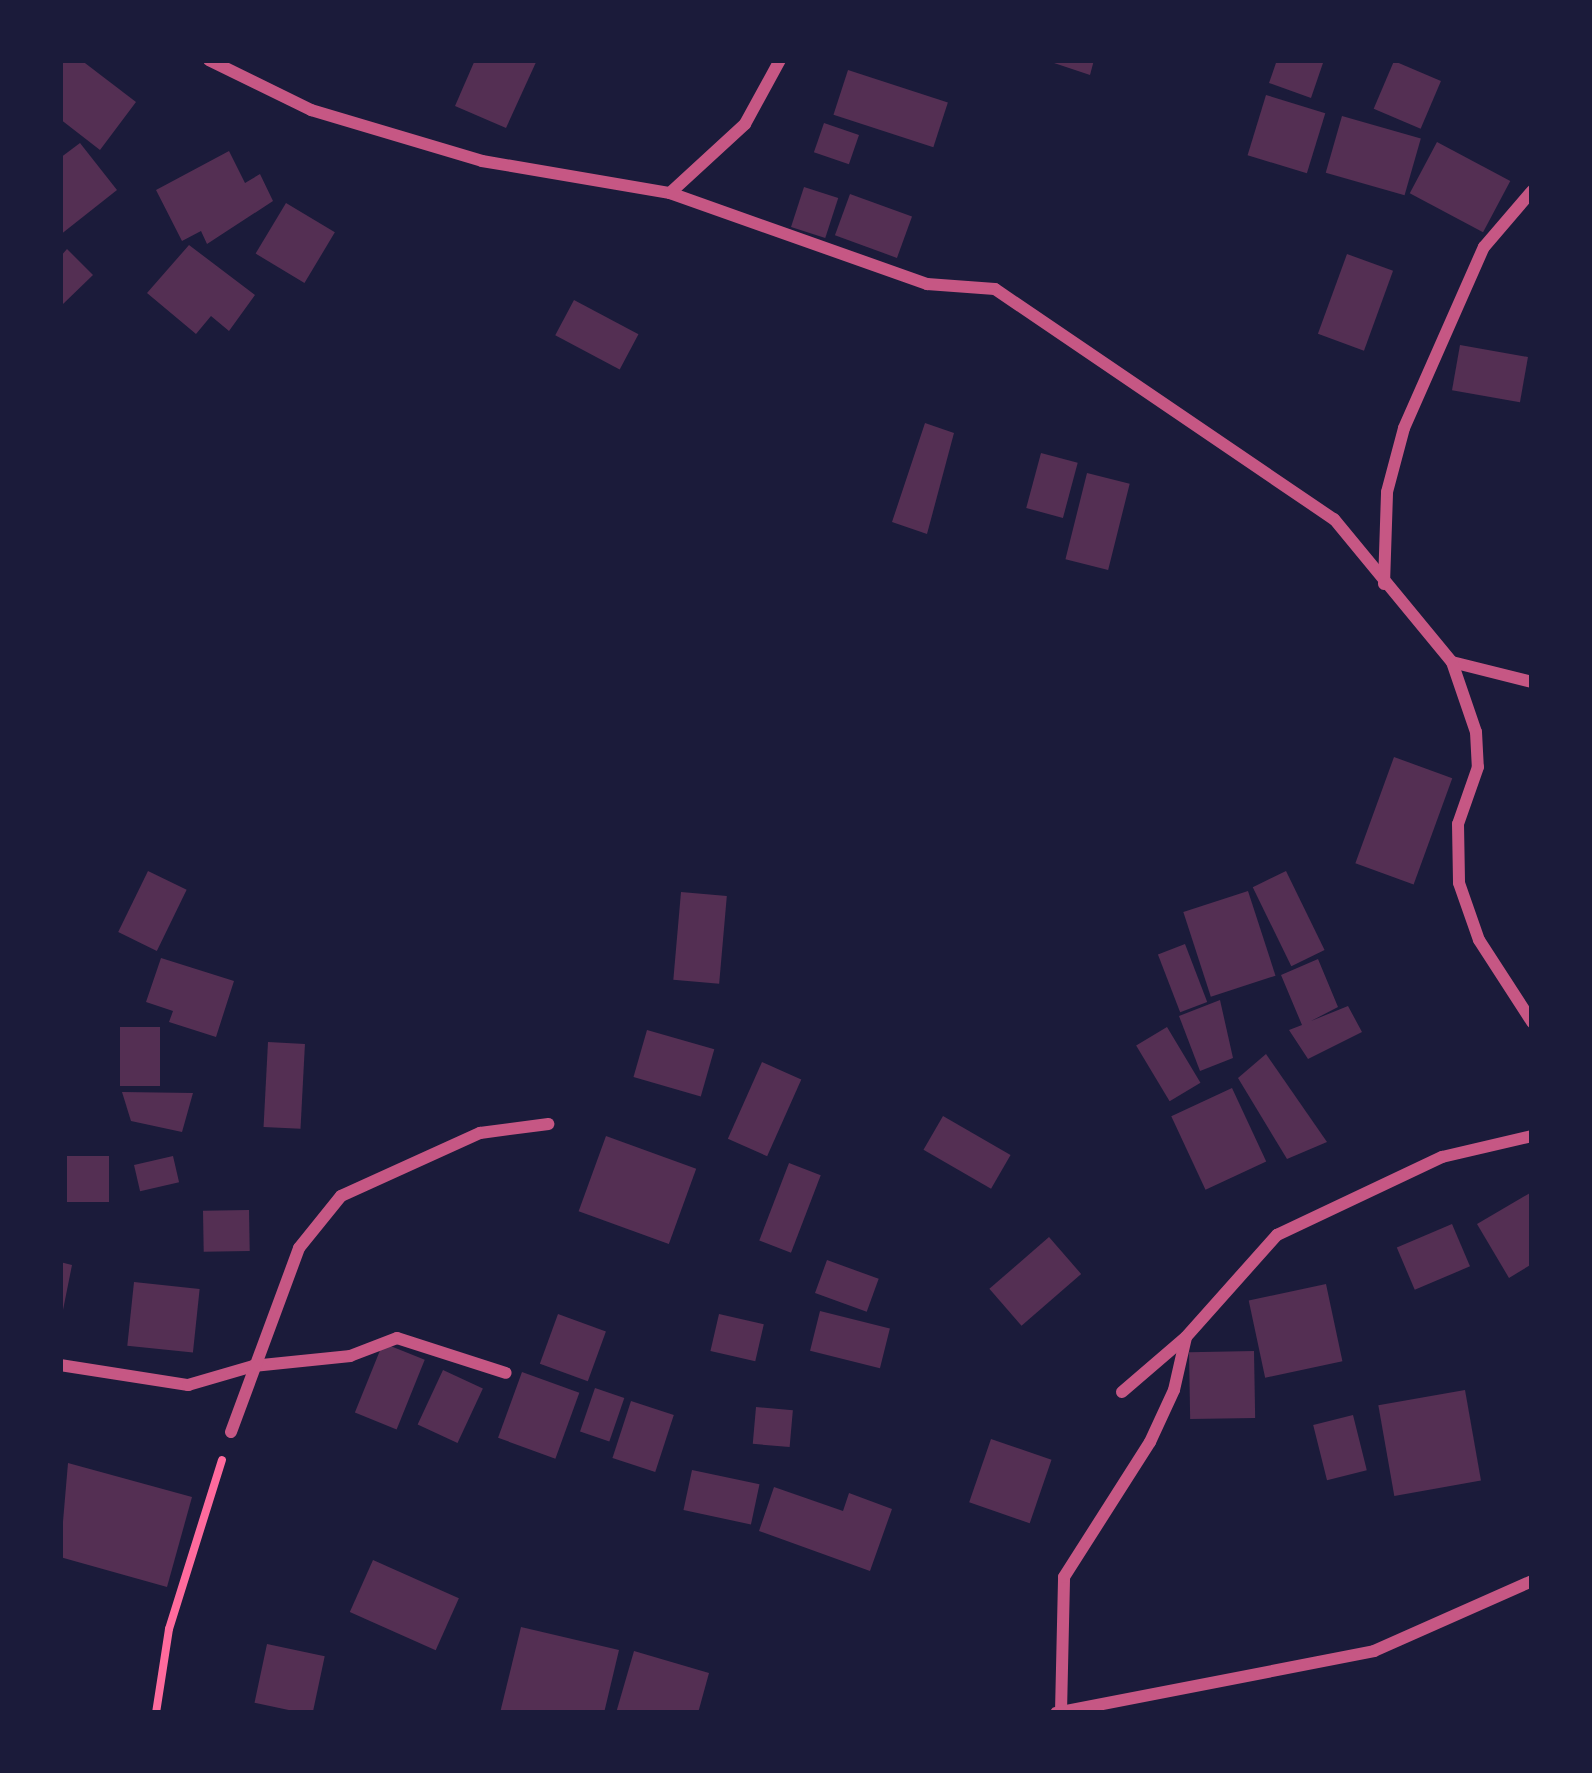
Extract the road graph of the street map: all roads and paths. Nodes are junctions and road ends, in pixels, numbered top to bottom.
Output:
1 (208, 60) edge
2 (780, 60) edge
3 (1532, 191) edge
4 (670, 193) junction
5 (1384, 585) junction
6 (1453, 662) junction
7 (1532, 682) edge
8 (1532, 1022) edge
9 (548, 1124) dead end
10 (1532, 1136) edge
11 (1186, 1337) junction
12 (60, 1365) edge
13 (253, 1366) junction
14 (506, 1373) dead end
15 (1122, 1392) dead end
16 (231, 1432) joint
17 (1532, 1581) edge
18 (1059, 1712) edge
19 (156, 1713) edge

1 - 4 street
2 - 4 street
3 - 5 street
4 - 5 street
5 - 6 street
6 - 7 street
6 - 8 street
9 - 13 street
10 - 11 street
11 - 15 street
11 - 18 street
12 - 13 street
13 - 14 street
13 - 16 street
16 - 19 path
17 - 18 street

